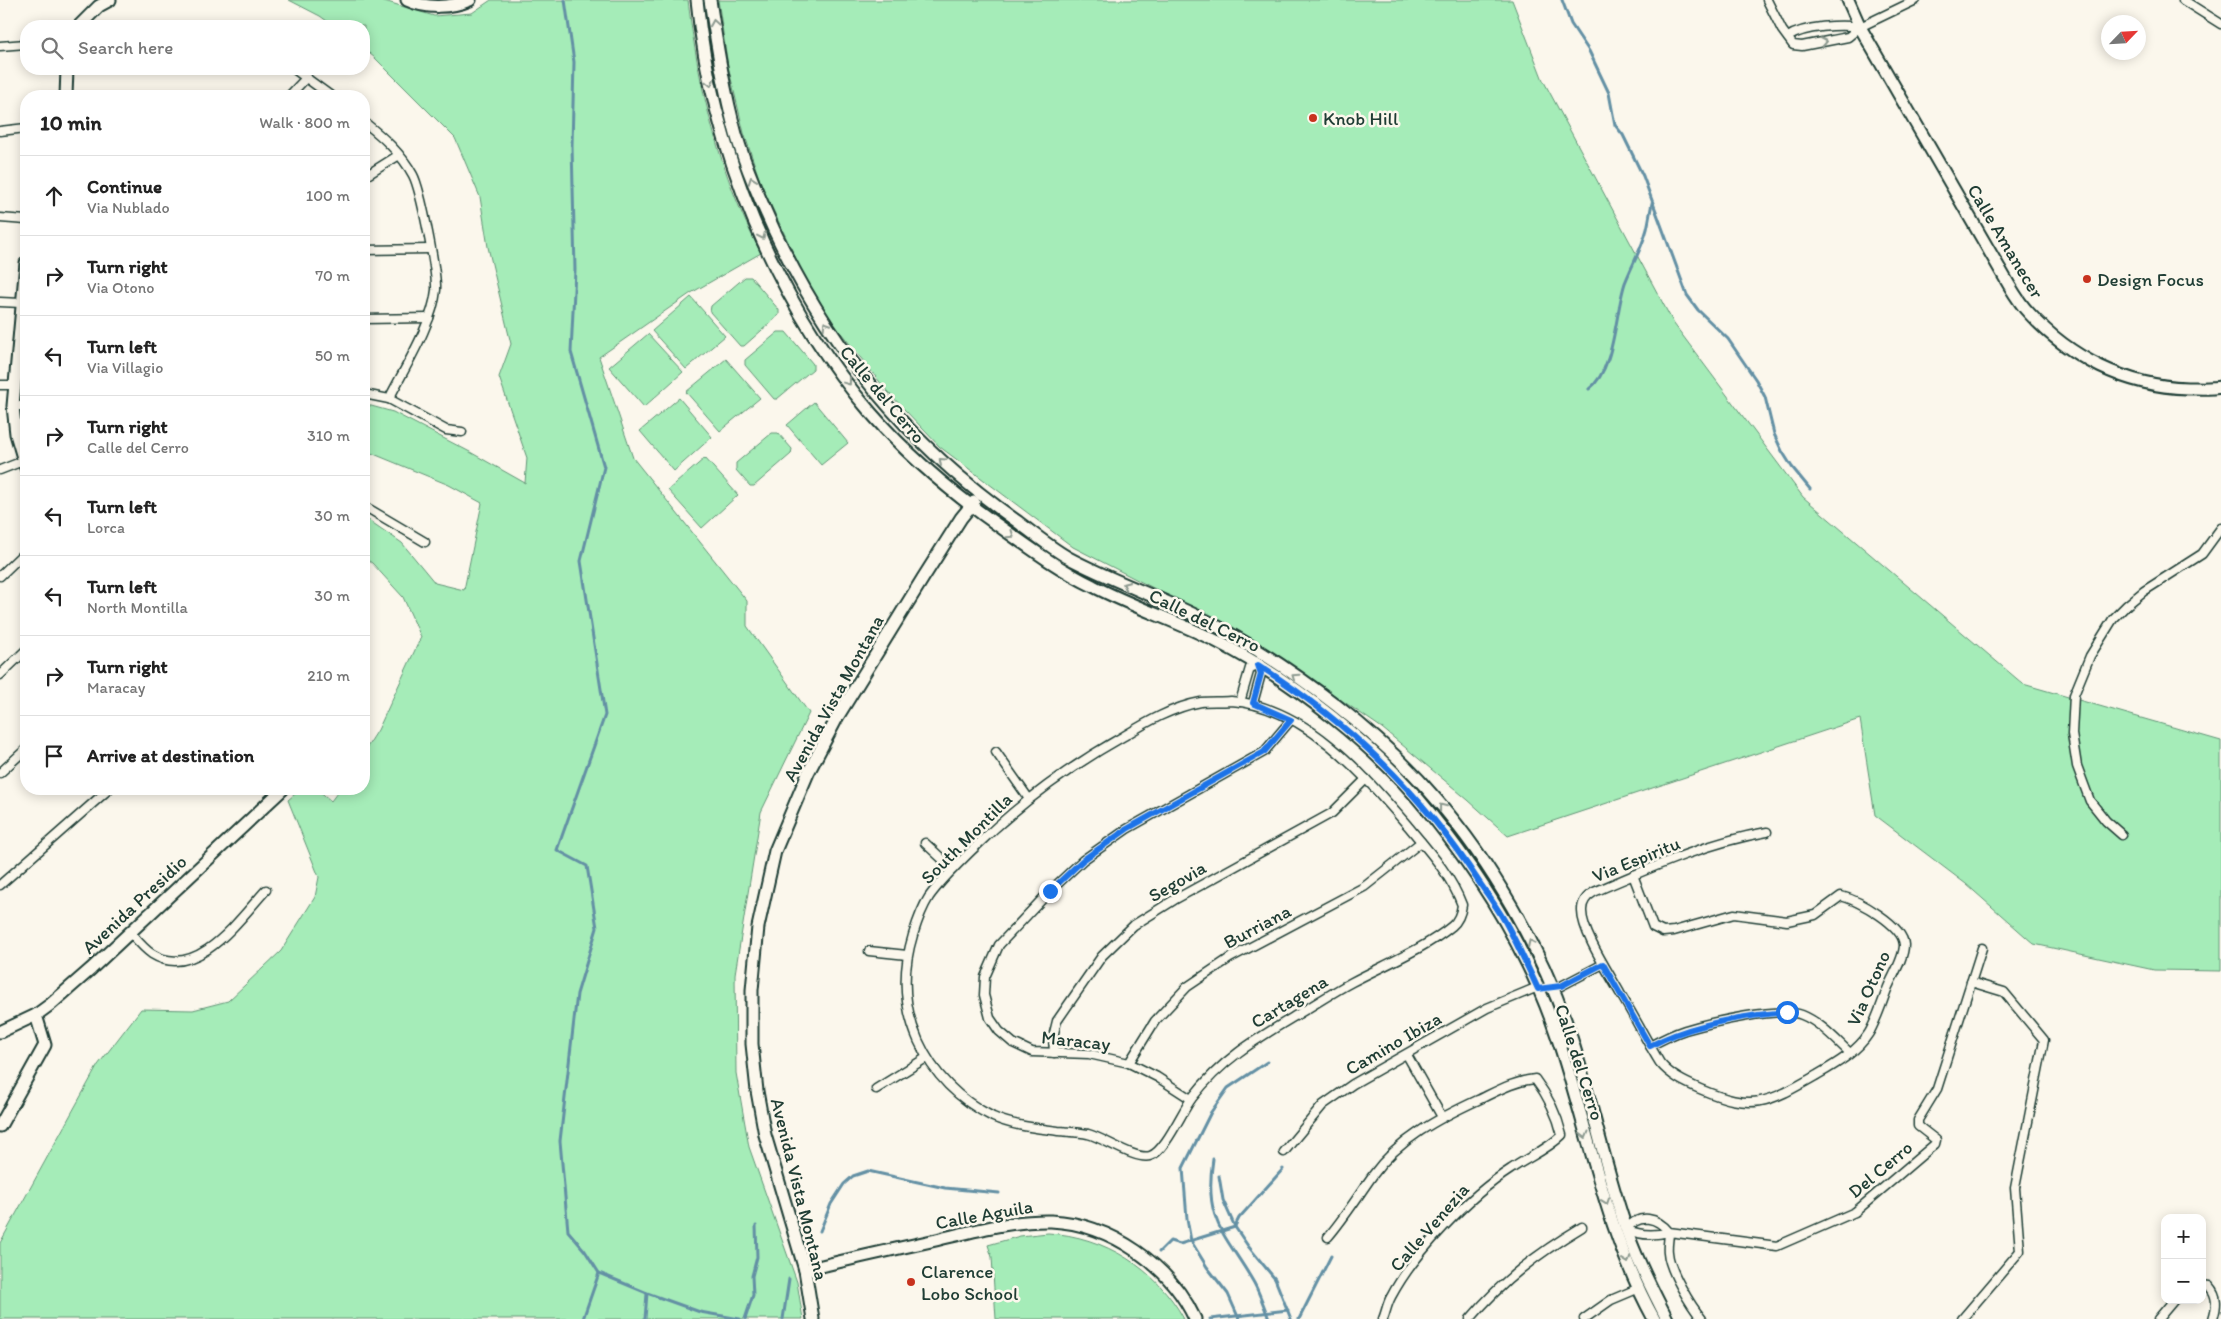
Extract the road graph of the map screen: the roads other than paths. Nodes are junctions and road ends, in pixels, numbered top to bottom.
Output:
1 (109, 0) edge
2 (470, 0) edge
3 (697, 0) edge
4 (710, 0) edge
5 (1767, 0) edge
6 (1848, 0) edge
7 (1916, 0) edge
8 (2183, 0) edge
9 (411, 1) edge
10 (85, 20) edge
11 (2221, 24) edge
12 (1860, 28) junction
13 (1788, 37) junction
14 (20, 44) edge
15 (0, 46) edge
16 (67, 75) edge
17 (304, 75) edge
18 (307, 77) junction
19 (66, 90) edge
20 (295, 90) edge
21 (323, 90) edge
22 (370, 127) edge
23 (20, 129) edge
24 (0, 131) edge
25 (399, 155) junction
26 (370, 173) edge
27 (0, 218) edge
28 (20, 220) edge
29 (430, 249) junction
30 (370, 250) edge
31 (0, 302) edge
32 (20, 303) edge
33 (429, 318) junction
34 (370, 319) edge
35 (20, 353) edge
36 (0, 385) edge
37 (15, 385) junction
38 (2221, 387) edge
39 (370, 395) edge
40 (389, 399) junction
41 (13, 406) junction
42 (20, 406) edge
43 (462, 432) dead end
44 (20, 449) edge
45 (20, 465) edge
46 (0, 470) edge
47 (979, 494) junction
48 (971, 507) junction
49 (370, 510) edge
50 (2221, 528) edge
51 (425, 542) dead end
52 (20, 557) edge
53 (0, 576) edge
54 (1263, 654) junction
55 (20, 656) edge
56 (1258, 665) junction
57 (0, 675) edge
58 (1246, 702) junction
59 (1291, 720) junction
60 (996, 752) dead end
61 (20, 755) edge
62 (0, 774) edge
63 (1366, 779) junction
64 (102, 795) edge
65 (276, 795) edge
66 (1029, 799) junction
67 (1767, 832) dead end
68 (2122, 835) dead end
69 (1422, 842) junction
70 (925, 843) dead end
71 (953, 869) junction
72 (1632, 875) junction
73 (0, 885) edge
74 (266, 890) dead end
75 (130, 932) junction
76 (1982, 948) dead end
77 (869, 951) dead end
78 (907, 955) junction
79 (1603, 964) junction
80 (1970, 982) junction
81 (1552, 987) junction
82 (1538, 989) junction
83 (36, 1015) junction
84 (0, 1032) edge
85 (1650, 1046) junction
86 (1054, 1053) junction
87 (1850, 1053) junction
88 (1407, 1055) junction
89 (926, 1058) junction
90 (1129, 1063) junction
91 (876, 1090) dead end
92 (1191, 1099) junction
93 (1442, 1117) junction
94 (0, 1126) edge
95 (1284, 1152) dead end
96 (1155, 1154) joint
97 (1582, 1227) dead end
98 (1621, 1230) junction
99 (1669, 1232) junction
100 (1328, 1237) dead end
101 (804, 1270) junction
102 (1649, 1284) junction
103 (2206, 1286) edge
104 (1637, 1289) junction
105 (2171, 1304) edge
106 (813, 1319) edge
107 (1195, 1319) edge
108 (1384, 1319) edge
109 (1470, 1319) edge
110 (1584, 1319) edge
111 (1654, 1319) edge
112 (1668, 1319) edge
113 (1702, 1319) edge
114 (1962, 1319) edge
115 (2158, 1319) edge
116 (2213, 1319) edge

1 - 10 main road
2 - 9 main road
3 -> 48 main road, Calle del Cerro
47 -> 4 main road, Calle del Cerro
5 - 13 street
6 - 12 main road, Calle Amanecer
7 - 12 street
8 - 11 street
12 - 13 street
13 -> 12 street
12 - 38 main road, Calle Amanecer
14 - 15 street
16 - 19 main road
17 - 18 street
18 - 20 street
18 - 21 street
22 - 25 street
23 - 24 street
25 - 26 street
25 - 29 street
27 - 28 street
29 - 30 street
29 - 33 street
31 - 32 street
33 - 34 street
33 - 40 street
35 - 37 main road
36 - 37 street
37 - 41 main road
39 - 40 street
40 - 43 street
41 - 42 street
41 - 44 main road
45 - 46 street
47 - 48 main road, Avenida Vista Montana
54 -> 47 main road, Calle del Cerro
48 -> 56 main road, Calle del Cerro
48 - 101 main road, Avenida Vista Montana
49 - 51 street
50 - 68 street
52 - 53 street
54 - 56 street
81 -> 54 main road, Calle del Cerro
55 - 57 street
56 - 58 street
56 - 58 street
56 - 82 main road, Calle del Cerro
58 - 59 street
58 - 66 street, South Montilla
59 - 63 street
59 - 86 street, Maracay
60 - 66 street
61 - 62 street
63 - 69 street
63 - 86 street, Segovia
64 - 73 street
65 - 75 main road, Avenida Presidio
66 - 71 street, South Montilla
67 - 72 street, Via Espiritu
69 - 90 street, Burriana
69 - 92 street, Cartagena
70 - 71 street
71 - 78 street, South Montilla
72 - 79 street, Via Espiritu
72 - 87 street, Via Otono
74 - 75 street
75 - 83 main road, Avenida Presidio
76 - 80 street, Del Cerro
77 - 78 street
78 - 89 street, South Montilla
79 - 81 street, Camino Ibiza
79 - 85 street, Via Otono
80 - 99 street, Del Cerro
80 - 114 street
81 - 82 street, Camino Ibiza
81 - 98 main road, Calle del Cerro
82 - 88 street, Camino Ibiza
82 -> 98 main road, Calle del Cerro
83 - 84 main road, Avenida Presidio
83 - 94 main road
85 - 87 street
85 - 87 street, Via Otono
86 - 90 street, Maracay
88 - 93 street
88 - 95 street, Camino Ibiza
89 - 91 street
89 - 96 street, South Montilla
90 - 92 street, Maracay
92 - 96 street, Cartagena
93 - 100 street, Calle Venezia
93 - 108 street, Calle Venezia
97 - 109 street
98 - 99 street, Del Cerro
98 - 99 street, Del Cerro
98 - 102 main road, Calle del Cerro
98 -> 104 main road, Calle del Cerro
99 - 113 street
101 - 106 main road, Avenida Vista Montana
101 - 107 main road, Calle Aguila
102 - 104 main road
102 - 112 main road, Calle del Cerro
103 - 116 street
104 - 110 street
104 - 111 main road, Calle del Cerro
105 - 115 street

